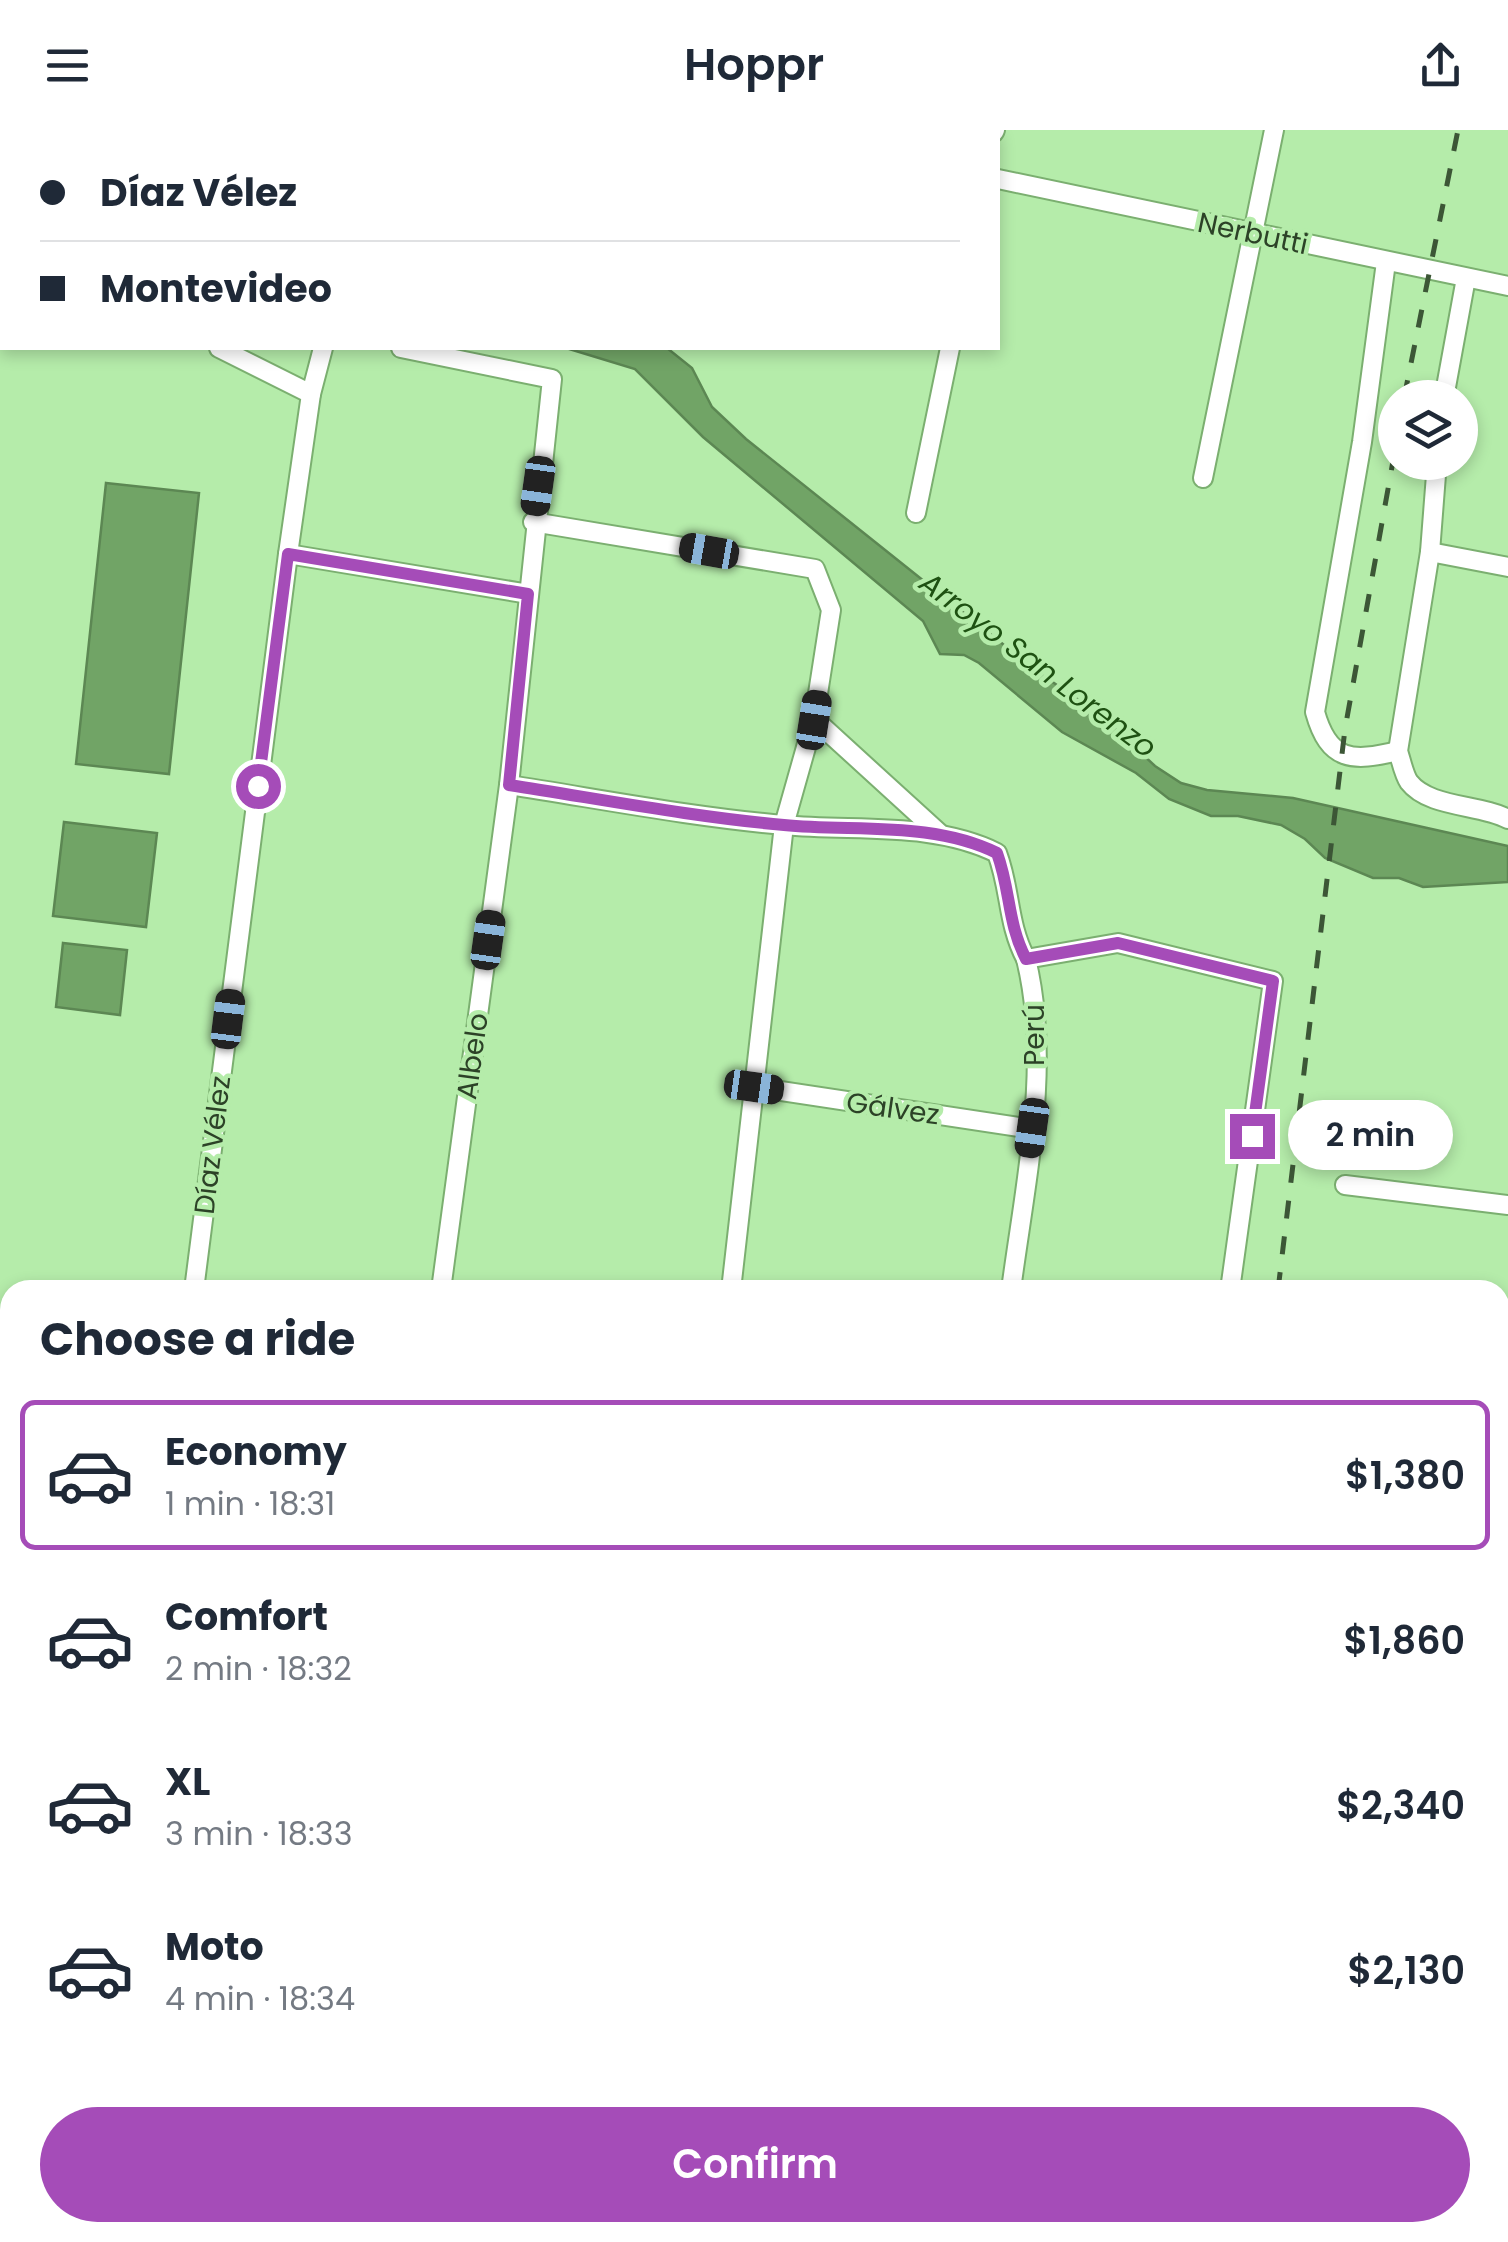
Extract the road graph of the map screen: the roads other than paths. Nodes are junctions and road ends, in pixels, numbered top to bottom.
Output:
1 (1274, 130) edge
2 (1000, 179) edge
3 (1253, 234) junction
4 (1386, 262) junction
5 (1466, 278) junction
6 (1508, 286) edge
7 (223, 350) edge
8 (322, 350) edge
9 (411, 350) edge
10 (950, 350) edge
11 (1447, 380) edge
12 (310, 394) junction
13 (1203, 478) dead end
14 (1436, 480) edge
15 (916, 513) dead end
16 (533, 522) junction
17 (1430, 552) junction
18 (288, 554) junction
19 (1508, 568) edge
20 (528, 594) junction
21 (814, 720) junction
22 (1398, 751) junction
23 (509, 785) junction
24 (1508, 818) edge
25 (784, 825) junction
26 (939, 834) junction
27 (1026, 959) junction
28 (754, 1087) junction
29 (1032, 1128) junction
30 (1345, 1185) dead end
31 (1508, 1206) edge
32 (195, 1280) edge
33 (442, 1280) edge
34 (732, 1280) edge
35 (1012, 1280) edge
36 (1231, 1280) edge

1 - 3 street
2 - 3 street, Nerbutti
3 - 4 street, Nerbutti
3 - 13 street
4 - 5 street, Nerbutti
4 - 22 street
5 - 6 street, Nerbutti
5 - 11 street
7 - 12 street
8 - 12 street, Díaz Vélez
9 - 16 street, Albelo
10 - 15 street
12 - 18 street, Díaz Vélez
14 - 17 street
16 - 20 street, Albelo
16 - 21 street
17 - 19 street
17 - 22 street
18 - 20 street
18 - 32 street, Díaz Vélez
20 - 23 street, Albelo
21 - 25 street
21 - 26 street
22 - 24 street
23 - 25 street
23 - 33 street, Albelo
25 - 26 street
25 - 28 street
26 - 27 street, Perú
27 - 29 street, Perú
27 - 36 street
28 - 29 street, Gálvez
28 - 34 street
29 - 35 street, Perú
30 - 31 street

